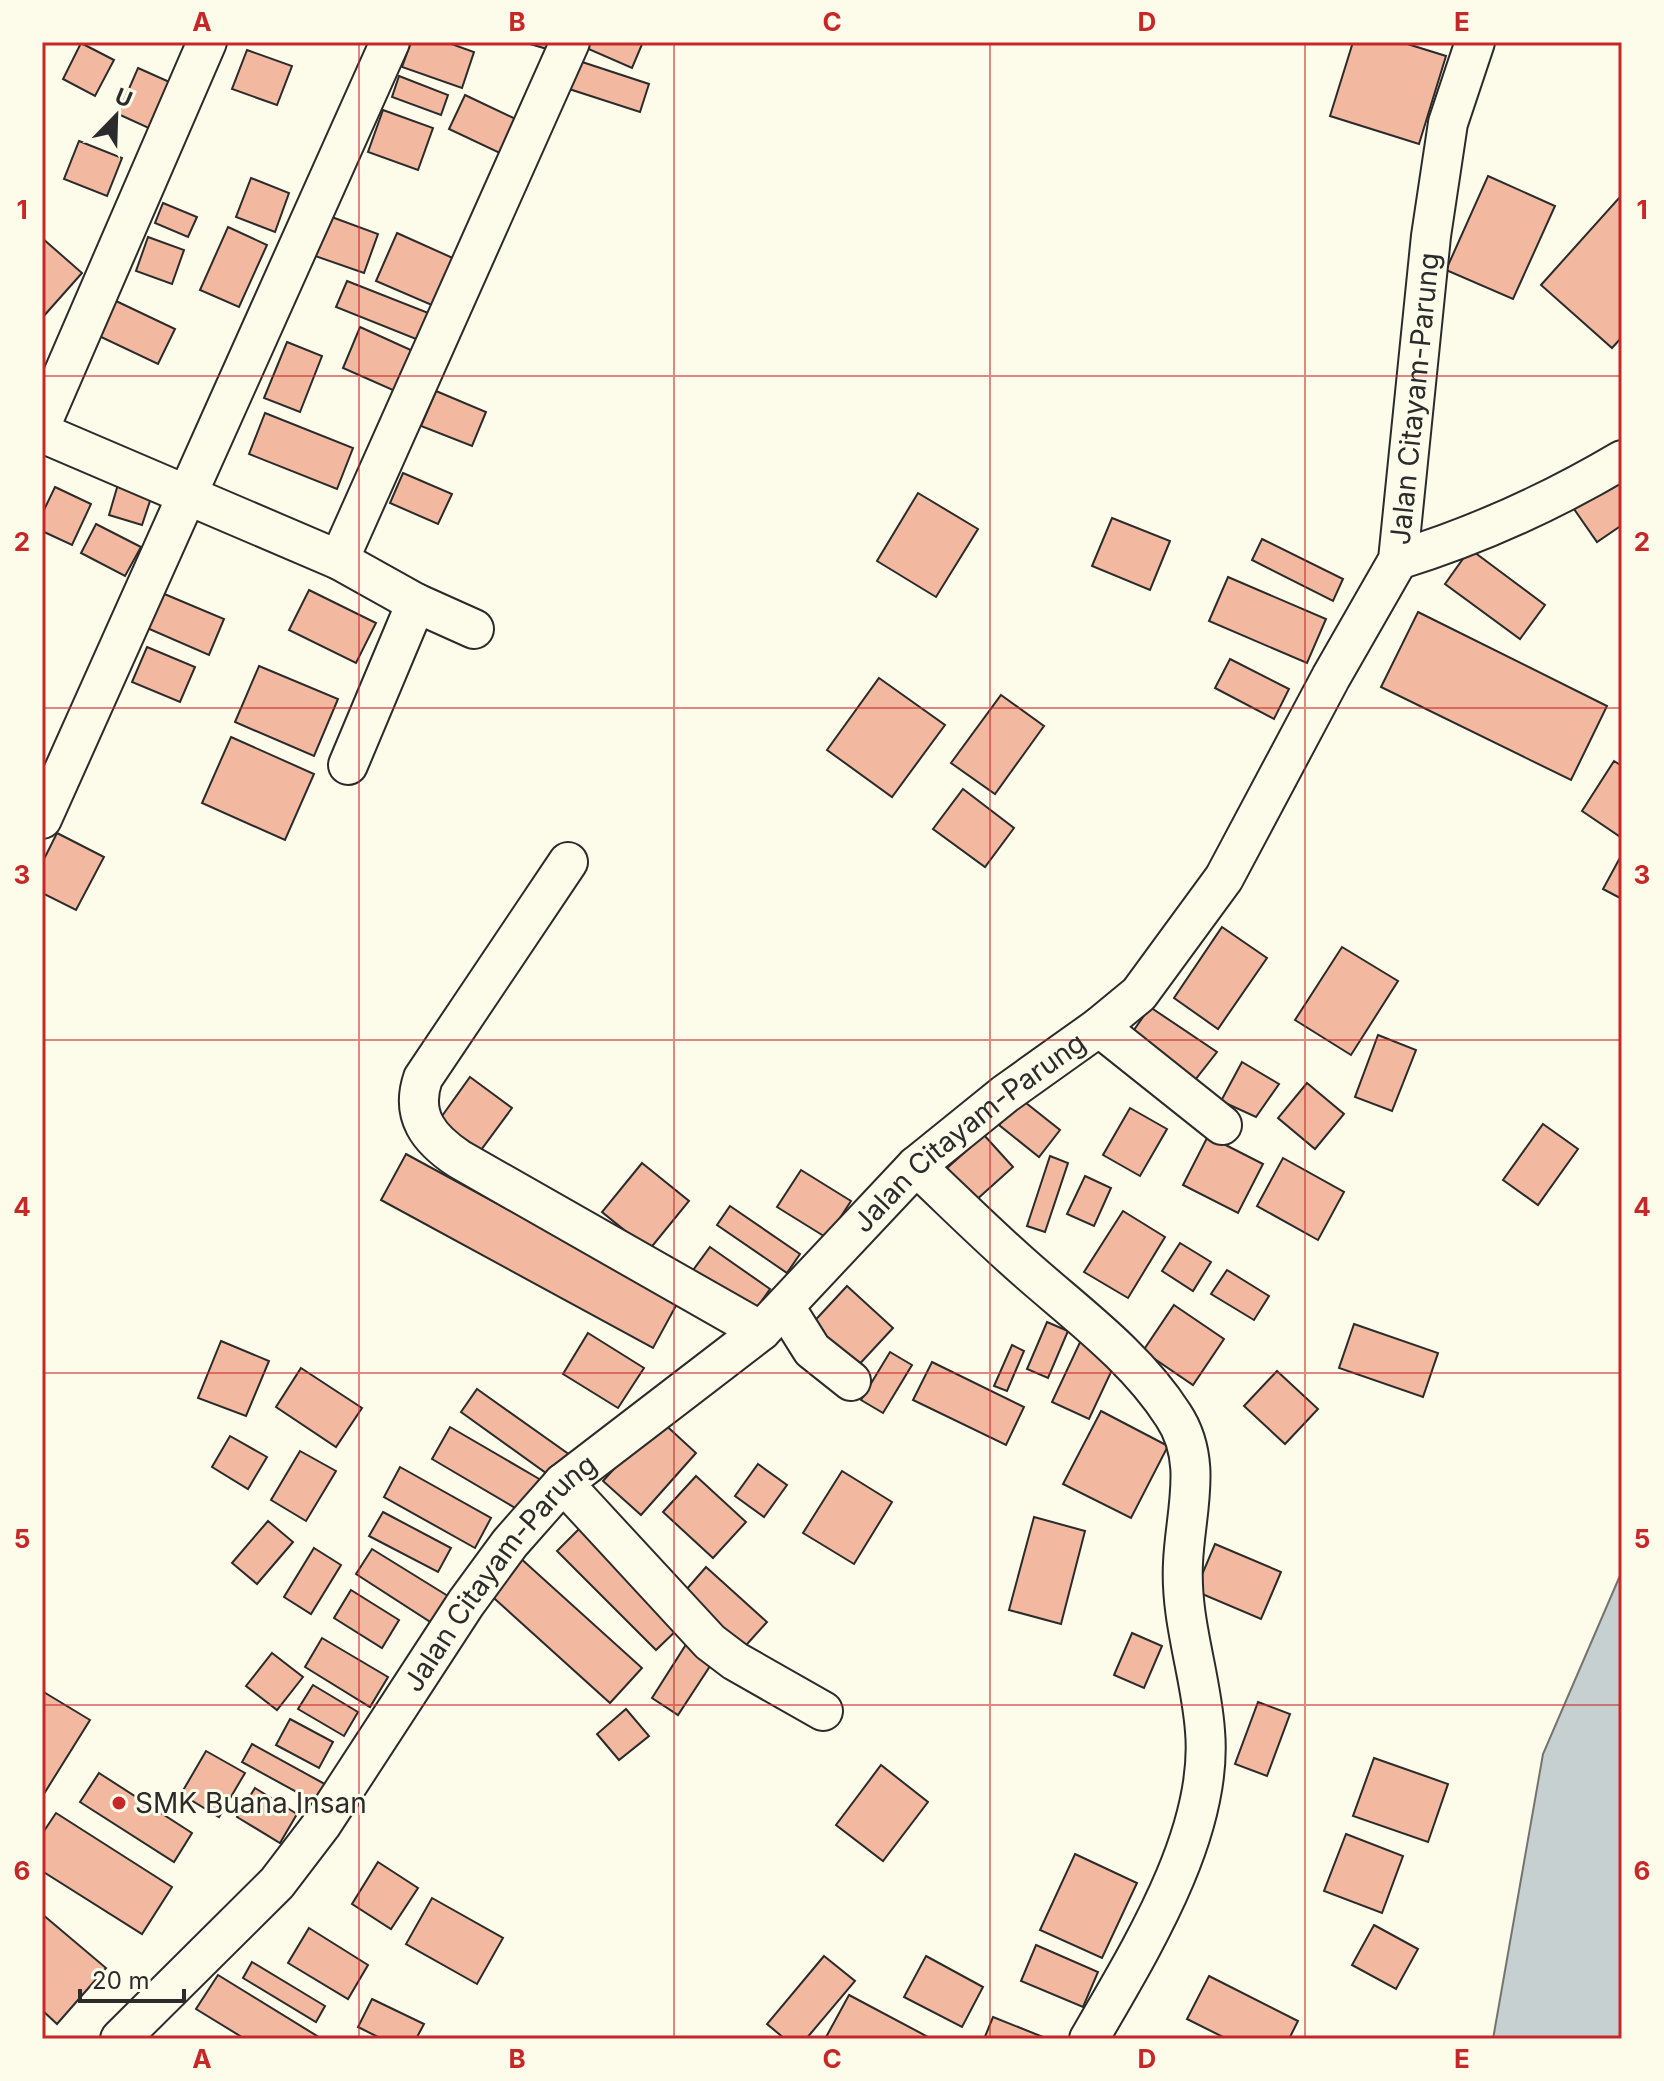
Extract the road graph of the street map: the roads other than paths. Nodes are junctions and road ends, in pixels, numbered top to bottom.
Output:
1 (207, 42) edge
2 (390, 42) edge
3 (570, 42) edge
4 (1475, 42) edge
5 (42, 423) edge
6 (42, 433) edge
7 (1622, 460) edge
8 (190, 495) junction
9 (339, 560) junction
10 (1398, 560) junction
11 (416, 603) junction
12 (474, 629) dead end
13 (348, 765) dead end
14 (42, 819) edge
15 (568, 862) dead end
16 (1099, 1027) junction
17 (1222, 1125) dead end
18 (916, 1166) junction
19 (773, 1319) junction
20 (851, 1381) dead end
21 (563, 1483) junction
22 (823, 1711) dead end
23 (120, 2039) edge
24 (1089, 2039) edge

1 - 5 street
2 - 8 street
3 - 9 street
4 - 10 street, Jalan Citayam-Parung
6 - 8 street
7 - 10 street
8 - 9 street
8 - 14 street
9 - 11 street
10 - 16 street, Jalan Citayam-Parung
11 - 12 street
11 - 13 street
15 - 19 street
16 - 17 street
16 - 18 street, Jalan Citayam-Parung
18 - 19 street, Jalan Citayam-Parung
18 - 24 street
19 - 20 street
19 - 21 street, Jalan Citayam-Parung
21 - 22 street
21 - 23 street, Jalan Citayam-Parung

